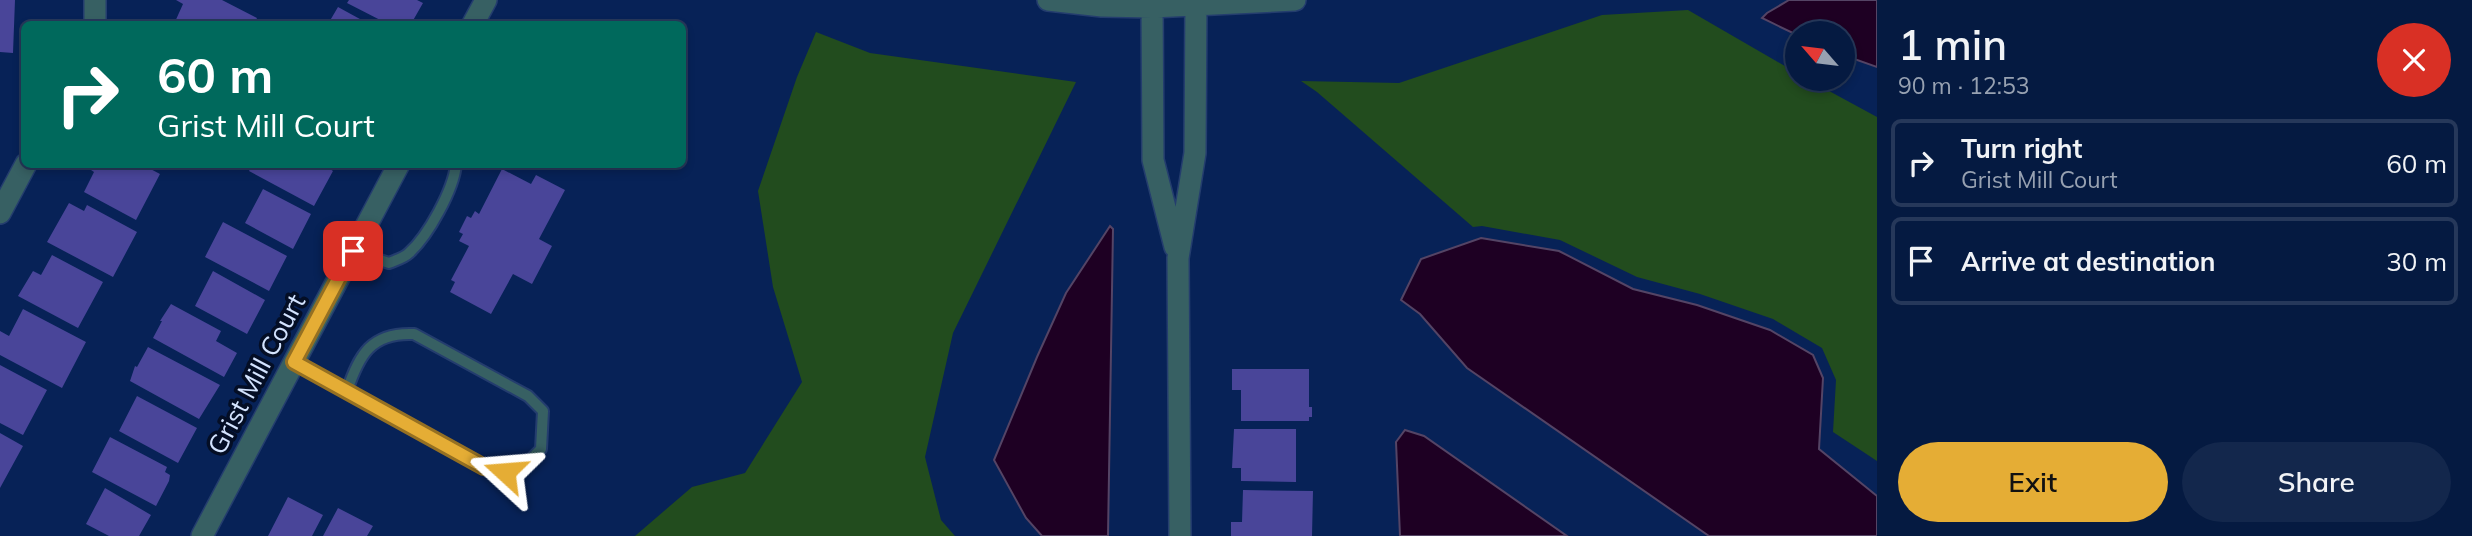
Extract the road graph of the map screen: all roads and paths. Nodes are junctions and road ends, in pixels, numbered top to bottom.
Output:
1 (95, 0) edge
2 (486, 0) edge
3 (1048, 0) edge
4 (1295, 0) edge
5 (1152, 3) edge
6 (1196, 3) edge
7 (95, 21) edge
8 (475, 21) edge
9 (24, 168) edge
10 (397, 168) edge
11 (456, 168) edge
12 (0, 213) edge
13 (353, 251) junction
14 (1178, 258) junction
15 (294, 362) junction
16 (347, 391) junction
17 (202, 536) edge
18 (1180, 536) edge

1 - 7 street
2 - 8 street
3 - 5 street
4 - 6 street
5 - 6 street
5 - 14 street
6 - 14 street
9 - 12 street
10 - 13 street, Grist Mill Court
11 - 13 lane
13 - 15 street, Grist Mill Court
14 - 18 street
15 - 16 lane
15 - 17 street, Grist Mill Court
16 - 16 lane

